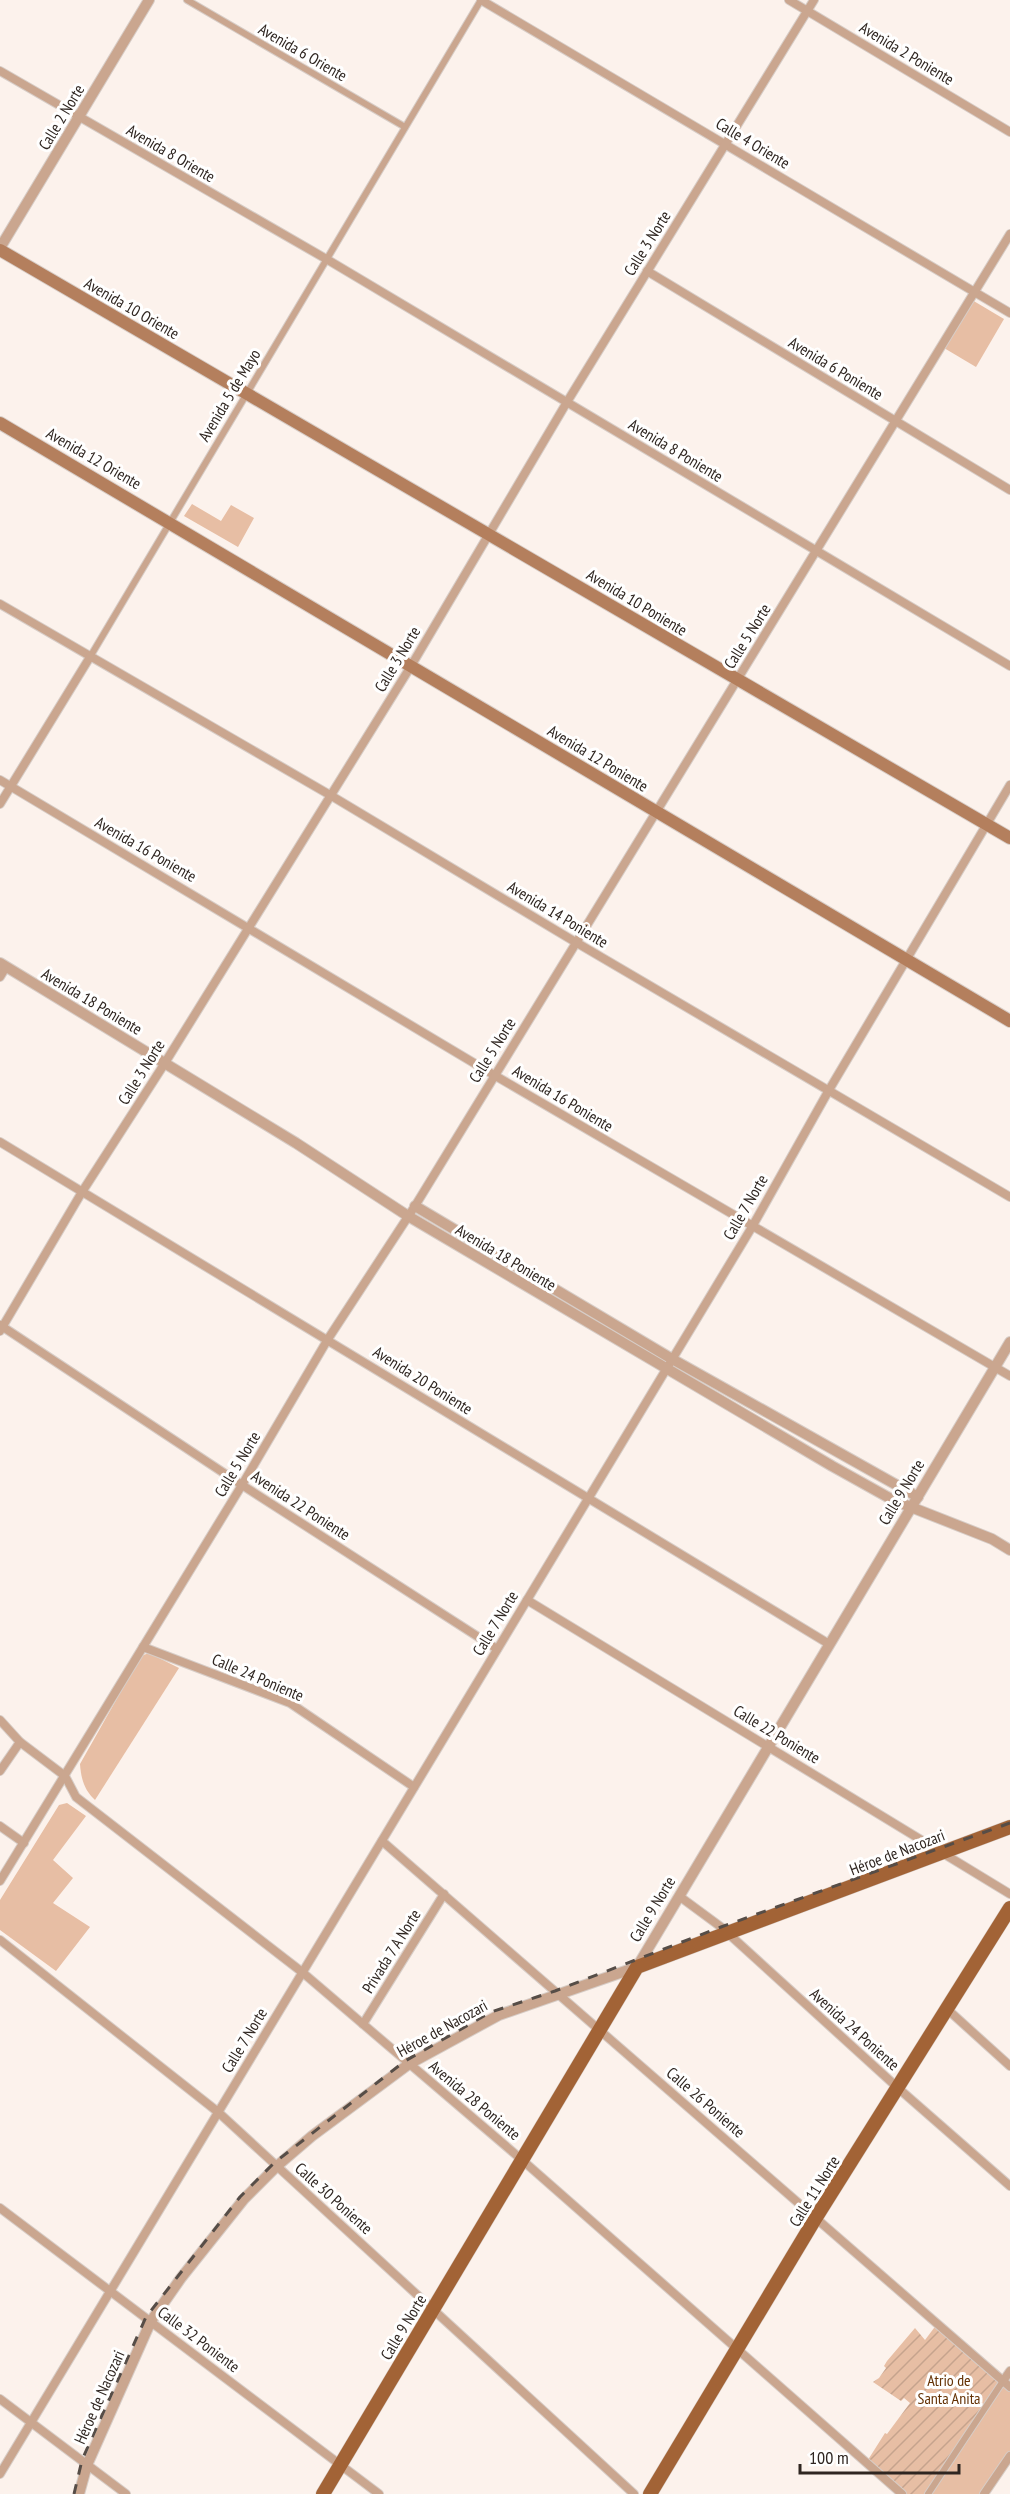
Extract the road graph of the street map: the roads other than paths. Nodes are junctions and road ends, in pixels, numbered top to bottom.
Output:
1 (149, 0) edge
2 (187, 0) edge
3 (481, 0) edge
4 (789, 0) edge
5 (814, 0) edge
6 (807, 11) junction
7 (0, 71) edge
8 (79, 117) junction
9 (405, 127) junction
10 (1010, 132) edge
11 (725, 144) junction
12 (1010, 234) edge
13 (0, 249) edge
14 (328, 260) junction
15 (647, 271) junction
16 (975, 292) junction
17 (1010, 313) edge
18 (247, 394) junction
19 (567, 402) junction
20 (896, 422) junction
21 (0, 423) edge
22 (1010, 490) edge
23 (171, 522) junction
24 (490, 534) junction
25 (816, 551) junction
26 (0, 604) edge
27 (90, 657) junction
28 (411, 666) junction
29 (1010, 666) edge
30 (737, 680) junction
31 (0, 780) edge
32 (1010, 785) edge
33 (10, 786) junction
34 (330, 795) junction
35 (0, 804) edge
36 (656, 812) junction
37 (987, 824) junction
38 (1010, 838) edge
39 (249, 927) junction
40 (576, 942) junction
41 (906, 959) junction
42 (3, 965) edge
43 (0, 977) edge
44 (1010, 1021) edge
45 (165, 1063) junction
46 (494, 1075) junction
47 (829, 1090) junction
48 (0, 1142) edge
49 (82, 1192) junction
50 (1010, 1197) edge
51 (415, 1206) junction
52 (408, 1216) junction
53 (752, 1227) junction
54 (1, 1327) edge
55 (328, 1339) junction
56 (1010, 1342) edge
57 (672, 1359) junction
58 (994, 1367) junction
59 (666, 1370) junction
60 (1010, 1376) edge
61 (753, 1403) junction
62 (746, 1416) junction
63 (802, 1432) junction
64 (795, 1444) junction
65 (840, 1452) junction
66 (832, 1466) junction
67 (874, 1472) junction
68 (242, 1485) junction
69 (866, 1485) junction
70 (918, 1497) junction
71 (587, 1500) junction
72 (912, 1507) junction
73 (1010, 1550) edge
74 (527, 1600) junction
75 (829, 1644) junction
76 (143, 1647) junction
77 (497, 1649) junction
78 (0, 1720) edge
79 (20, 1742) junction
80 (769, 1746) junction
81 (0, 1771) edge
82 (65, 1776) junction
83 (414, 1787) junction
84 (0, 1826) edge
85 (1010, 1827) edge
86 (382, 1841) junction
87 (24, 1844) junction
88 (943, 1853) junction
89 (0, 1881) edge
90 (444, 1894) junction
91 (1010, 1894) edge
92 (679, 1896) junction
93 (1010, 1908) edge
94 (727, 1933) junction
95 (0, 1940) edge
96 (637, 1967) junction
97 (302, 1972) junction
98 (557, 1993) junction
99 (947, 2009) junction
100 (363, 2024) junction
101 (600, 2029) junction
102 (409, 2064) junction
103 (1010, 2066) edge
104 (898, 2088) junction
105 (218, 2112) junction
106 (521, 2159) junction
107 (277, 2166) junction
108 (1010, 2186) edge
109 (0, 2208) edge
110 (815, 2218) junction
111 (110, 2291) junction
112 (433, 2308) junction
113 (151, 2321) junction
114 (737, 2350) junction
115 (1010, 2371) edge
116 (1006, 2384) edge
117 (0, 2399) edge
118 (31, 2423) junction
119 (1010, 2456) edge
120 (340, 2464) junction
121 (87, 2465) junction
122 (0, 2474) edge
123 (79, 2494) edge
124 (126, 2494) edge
125 (323, 2494) edge
126 (380, 2494) edge
127 (634, 2494) edge
128 (650, 2494) edge
129 (902, 2494) edge
130 (928, 2494) edge
131 (984, 2494) edge

1 - 8 street, Calle 2 Norte
2 - 9 street, Avenida 6 Oriente
3 - 9 street, Avenida 5 de Mayo
3 - 11 street, Calle 4 Oriente
4 - 6 street, Avenida 2 Poniente
5 - 6 street, Calle 3 Norte
6 - 10 street, Avenida 2 Poniente
6 - 11 street, Calle 3 Norte
7 - 8 street, Avenida 8 Oriente
8 - 13 street, Calle 2 Norte
8 - 14 street, Avenida 8 Oriente
9 - 14 street, Avenida 5 de Mayo
11 - 15 street, Calle 3 Norte
11 - 16 street, Calle 4 Oriente
12 - 16 street, Calle 5 Norte
13 - 18 main road, Avenida 10 Oriente
14 - 18 street, Avenida 5 de Mayo
14 - 19 street, Avenida 8 Poniente
15 - 19 street, Calle 3 Norte
15 - 20 street, Avenida 6 Poniente
16 - 17 street, Calle 4 Oriente
16 - 20 street, Calle 5 Norte
18 - 23 street, Avenida 5 de Mayo
18 - 24 main road, Avenida 10 Poniente
19 - 24 street, Calle 3 Norte
19 - 25 street, Avenida 8 Poniente
20 - 22 street, Avenida 6 Poniente
20 - 25 street, Calle 5 Norte
21 - 23 main road, Avenida 12 Oriente
23 - 27 street, Avenida 5 de Mayo
23 - 28 main road, Avenida 12 Poniente
24 - 28 street, Calle 3 Norte
24 - 30 main road, Avenida 10 Poniente
25 - 29 street, Avenida 8 Poniente
25 - 30 street, Calle 5 Norte
26 - 27 street, Avenida 14 Poniente
27 - 33 street, Avenida 5 de Mayo
27 - 34 street, Avenida 14 Poniente
28 - 34 street, Calle 3 Norte
28 - 36 main road, Avenida 12 Poniente
30 - 36 street, Calle 5 Norte
30 - 37 main road, Avenida 10 Poniente
31 - 33 street, Avenida 16 Poniente
32 - 37 street, Calle 7 Norte
33 - 35 street, Avenida 5 de Mayo
33 - 39 street, Avenida 16 Poniente
34 - 39 street, Calle 3 Norte
34 - 40 street, Avenida 14 Poniente
36 - 40 street, Calle 5 Norte
36 - 41 main road, Avenida 12 Poniente
37 - 38 main road, Avenida 10 Poniente
37 - 41 street, Calle 7 Norte
39 - 45 street, Calle 3 Norte
39 - 46 street, Avenida 16 Poniente
40 - 46 street, Calle 5 Norte
40 - 47 street, Avenida 14 Poniente
41 - 44 main road, Avenida 12 Poniente
41 - 47 street, Calle 7 Norte
42 - 43 street
42 - 45 street, Avenida 18 Poniente
45 - 49 street, Calle 3 Norte
45 - 52 street, Avenida 18 Poniente
46 - 51 street, Calle 5 Norte
46 - 53 street, Avenida 16 Poniente
47 - 50 street, Avenida 14 Poniente
47 - 53 street, Calle 7 Norte
48 - 49 street, Avenida 20 Poniente
49 - 54 street, Calle 3 Norte
49 - 55 street, Avenida 20 Poniente
51 - 52 street, Calle 5 Norte
51 - 57 street, Avenida 18 Poniente
52 - 55 street, Calle 5 Norte
52 - 59 street, Avenida 18 Poniente
53 - 57 street, Calle 7 Norte
53 - 58 street, Avenida 16 Poniente
54 - 68 street, Avenida 22 Poniente
55 - 68 street, Calle 5 Norte
55 - 71 street, Avenida 20 Poniente
56 - 58 street, Calle 9 Norte
57 - 59 street, Calle 7 Norte
57 - 61 street, Avenida 18 Poniente
58 - 60 street, Avenida 16 Poniente
58 - 70 street, Calle 9 Norte
59 - 62 street, Avenida 18 Poniente
59 - 71 street, Calle 7 Norte
61 - 62 street
61 - 63 street, Avenida 18 Poniente
62 - 64 street, Avenida 18 Poniente
63 - 64 street
63 - 65 street, Avenida 18 Poniente
64 - 66 street, Avenida 18 Poniente
65 - 66 street
65 - 67 street, Avenida 18 Poniente
66 - 69 street, Avenida 18 Poniente
67 - 69 street
67 - 70 street, Avenida 18 Poniente
68 - 76 street, Calle 5 Norte
68 - 77 street, Avenida 22 Poniente
69 - 72 street, Avenida 18 Poniente
70 - 72 street, Calle 9 Norte
71 - 74 street, Calle 7 Norte
71 - 75 street, Avenida 20 Poniente
72 - 73 street, Avenida 18 Poniente
72 - 75 street, Calle 9 Norte
74 - 77 street, Calle 7 Norte
74 - 80 street, Calle 22 Poniente
75 - 80 street, Calle 9 Norte
76 - 82 street, Calle 5 Norte
76 - 83 street, Calle 24 Poniente
77 - 83 street, Calle 7 Norte
78 - 79 street, Avenida 28 Poniente
79 - 81 street
79 - 82 street, Avenida 28 Poniente
80 - 88 street, Calle 22 Poniente
80 - 92 street, Calle 9 Norte
82 - 87 street, Calle 5 Norte
82 - 97 street, Avenida 28 Poniente
83 - 86 street, Calle 7 Norte
84 - 87 street
85 - 88 main road, Héroe de Nacozari
86 - 90 street, Calle 26 Poniente
86 - 97 street, Calle 7 Norte
87 - 89 street, Calle 5 Norte
88 - 91 street, Calle 22 Poniente
88 - 94 main road, Héroe de Nacozari
90 - 98 street, Calle 26 Poniente
90 - 100 street, Privada 7 A Norte
92 - 94 street, Avenida 24 Poniente
92 - 96 street, Calle 9 Norte
93 - 99 main road, Calle 11 Norte
94 - 96 main road, Héroe de Nacozari
94 - 104 street, Avenida 24 Poniente
95 - 105 street, Calle 30 Poniente
96 - 98 street, Héroe de Nacozari
96 - 101 main road, Calle 9 Norte
97 - 100 street, Avenida 28 Poniente
97 - 105 street, Calle 7 Norte
98 - 101 street, Calle 26 Poniente
98 - 102 street, Héroe de Nacozari
99 - 103 street
99 - 104 main road, Calle 11 Norte
100 - 102 street, Avenida 28 Poniente
101 - 106 main road, Calle 9 Norte
101 - 110 street, Calle 26 Poniente
102 - 106 street, Avenida 28 Poniente
102 - 107 street, Héroe de Nacozari
104 - 108 street, Avenida 24 Poniente
104 - 110 main road, Calle 11 Norte
105 - 107 street, Calle 30 Poniente
105 - 111 street, Calle 7 Norte
106 - 112 main road, Calle 9 Norte
106 - 114 street, Avenida 28 Poniente
107 - 112 street, Calle 30 Poniente
107 - 113 street, Héroe de Nacozari
109 - 111 street, Calle 32 Poniente
110 - 114 main road, Calle 11 Norte
110 - 116 street, Calle 26 Poniente
111 - 113 street, Calle 32 Poniente
111 - 118 street, Calle 7 Norte
112 - 120 main road, Calle 9 Norte
112 - 127 street, Calle 30 Poniente
113 - 120 street, Calle 32 Poniente
113 - 121 street, Héroe de Nacozari
114 - 128 main road, Calle 11 Norte
114 - 129 street, Avenida 28 Poniente
115 - 116 street
116 - 130 street
117 - 118 street
118 - 121 street
118 - 122 street, Calle 7 Norte
119 - 131 street
120 - 125 main road, Calle 9 Norte
120 - 126 street, Calle 32 Poniente
121 - 123 street, Héroe de Nacozari
121 - 124 street

